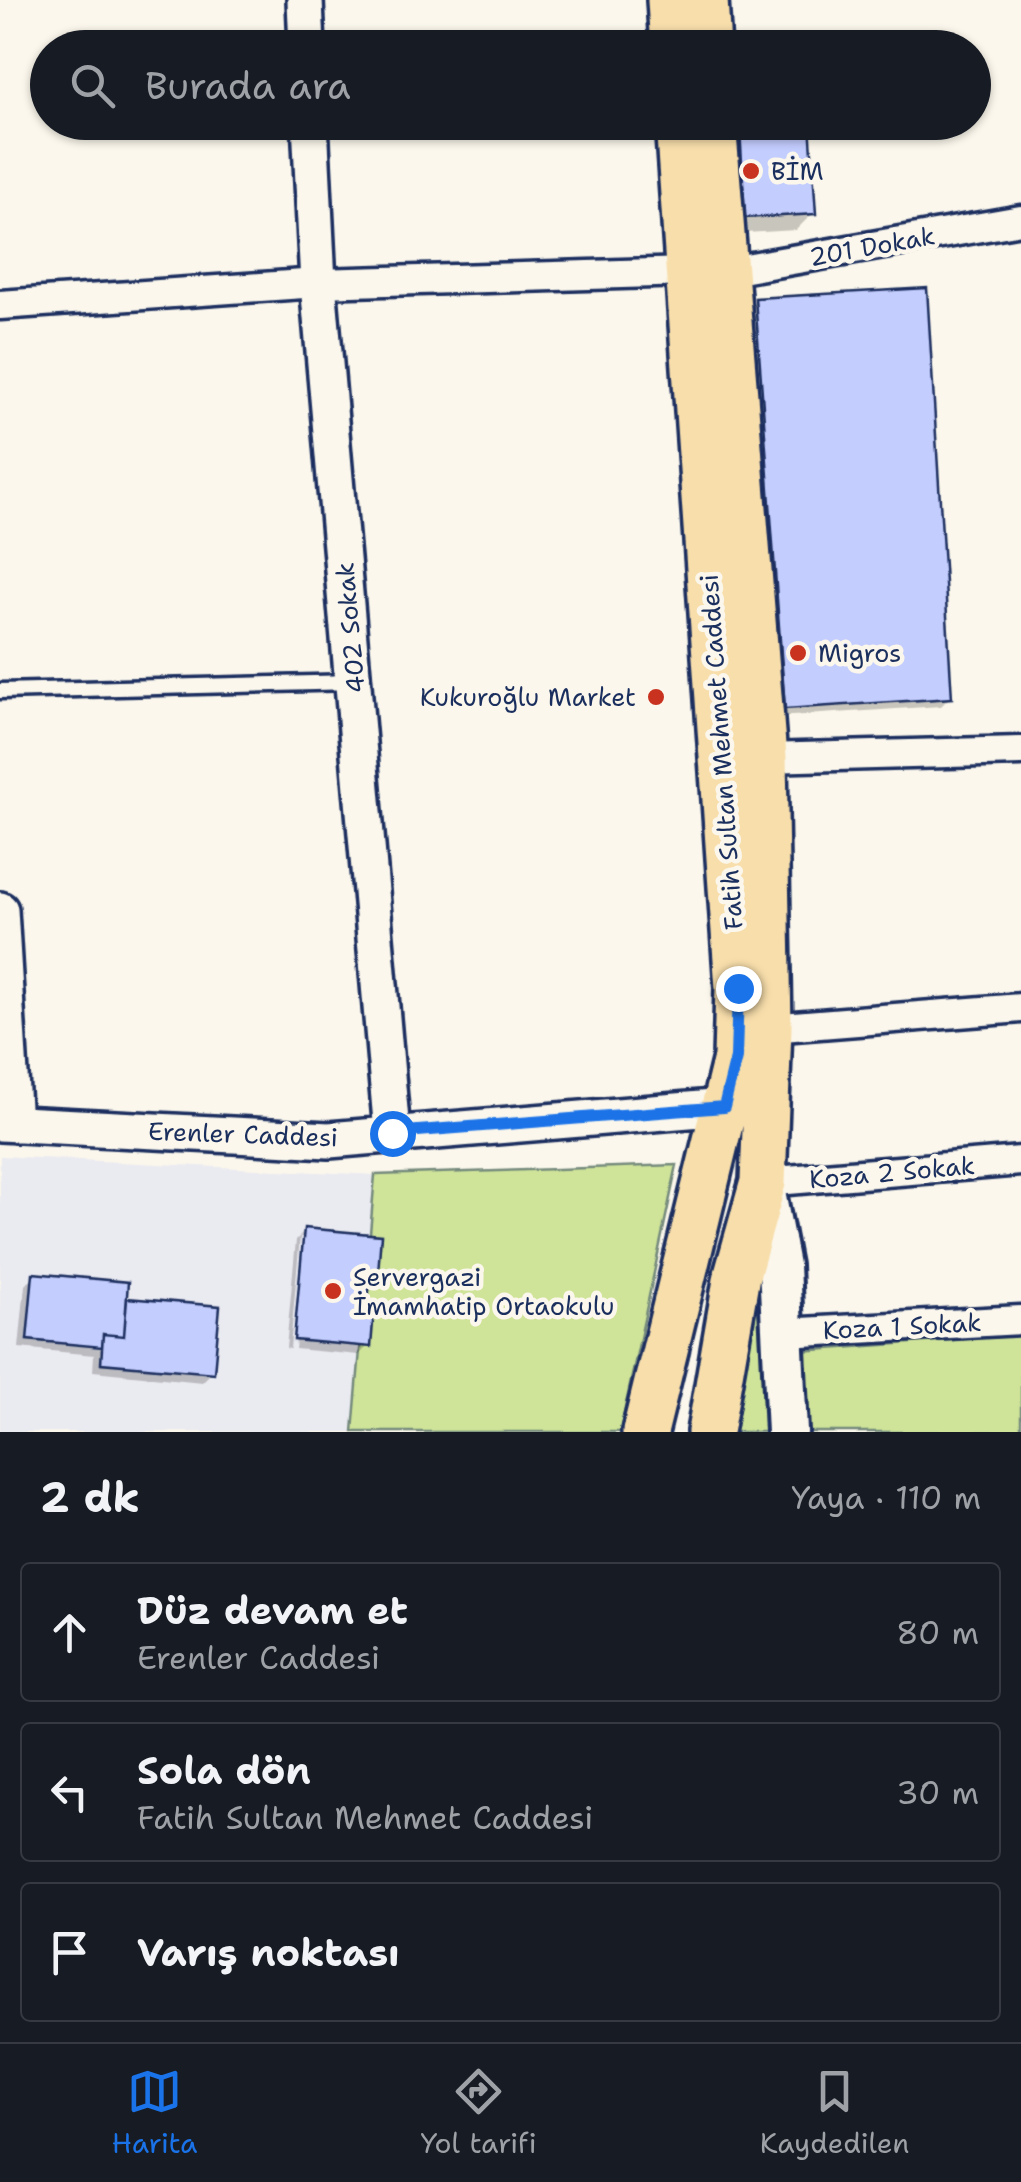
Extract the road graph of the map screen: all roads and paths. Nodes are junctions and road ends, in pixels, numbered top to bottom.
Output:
1 (305, 0) edge
2 (670, 0) edge
3 (704, 0) edge
4 (306, 30) edge
5 (672, 30) edge
6 (706, 30) edge
7 (311, 140) edge
8 (681, 140) edge
9 (712, 140) edge
10 (1021, 220) edge
11 (705, 272) junction
12 (318, 283) junction
13 (0, 305) edge
14 (355, 682) junction
15 (0, 690) edge
16 (1021, 751) edge
17 (764, 758) junction
18 (0, 910) edge
19 (1021, 1008) edge
20 (769, 1028) junction
21 (724, 1107) junction
22 (7, 1123) edge
23 (392, 1133) junction
24 (1021, 1161) edge
25 (763, 1182) junction
26 (1021, 1320) edge
27 (784, 1332) junction
28 (645, 1432) edge
29 (710, 1432) edge
30 (787, 1432) edge

1 - 4 street
2 - 5 main road
3 - 6 main road
7 - 12 street, 402 Sokak
8 - 11 main road, Fatih Sultan Mehmet Caddesi
9 - 11 main road, Fatih Sultan Mehmet Caddesi
10 - 11 street, 201 Dokak
11 - 12 street, 201 Dokak
11 - 17 main road, Fatih Sultan Mehmet Caddesi
11 - 21 main road, Fatih Sultan Mehmet Caddesi
12 - 13 street, 201 Dokak
12 - 14 street, 402 Sokak
14 - 15 lane
14 - 23 street, 402 Sokak
16 - 17 street
17 - 20 main road, Fatih Sultan Mehmet Caddesi
18 - 22 street
19 - 20 street
20 - 25 main road, Fatih Sultan Mehmet Caddesi
21 - 23 street, Erenler Caddesi
21 - 28 main road, Fatih Sultan Mehmet Caddesi
22 - 23 street, Erenler Caddesi
24 - 25 street, Koza 2 Sokak
25 - 27 main road
25 - 29 main road, Fatih Sultan Mehmet Caddesi
26 - 27 street, Koza 1 Sokak
27 - 30 main road

